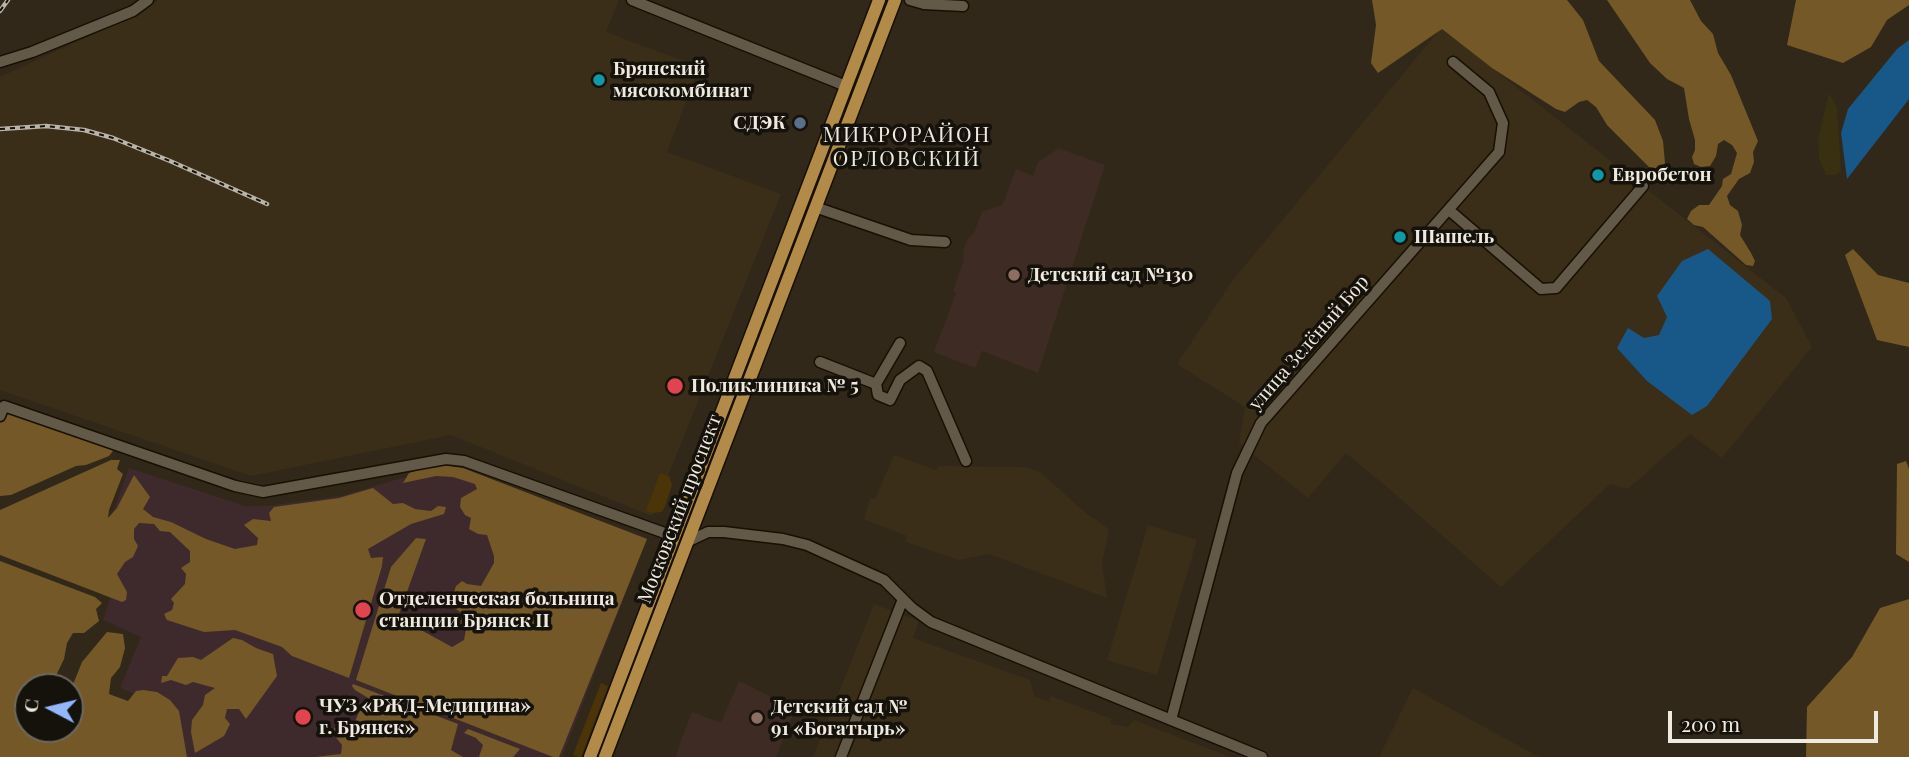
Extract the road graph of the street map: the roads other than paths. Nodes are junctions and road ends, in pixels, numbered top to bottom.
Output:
1 (148, 0) edge
2 (632, 0) edge
3 (879, 0) edge
4 (895, 0) edge
5 (910, 0) edge
6 (963, 6) dead end
7 (0, 62) edge
8 (1453, 62) dead end
9 (846, 86) junction
10 (1643, 186) dead end
11 (815, 207) junction
12 (1449, 210) junction
13 (945, 242) dead end
14 (900, 343) dead end
15 (820, 362) dead end
16 (876, 384) junction
17 (2, 411) edge
18 (966, 461) dead end
19 (673, 536) junction
20 (689, 541) junction
21 (903, 599) junction
22 (1171, 720) junction
23 (590, 757) edge
24 (605, 757) edge
25 (841, 757) edge
26 (1262, 757) edge

1 - 7 street
2 - 9 street
3 - 9 main road, Московский проспект
4 - 11 main road, Московский проспект
5 - 6 street
8 - 12 street, улица Зелёный Бор
9 - 19 main road, Московский проспект
10 - 12 street
11 - 13 street
11 - 20 main road, Московский проспект
12 - 22 street, улица Зелёный Бор
14 - 16 street
15 - 16 street
16 - 18 street
17 - 19 street
19 - 20 main road
19 - 23 main road, Московский проспект
20 - 21 street
20 - 24 main road, Московский проспект
21 - 22 street
21 - 25 street
22 - 26 street

